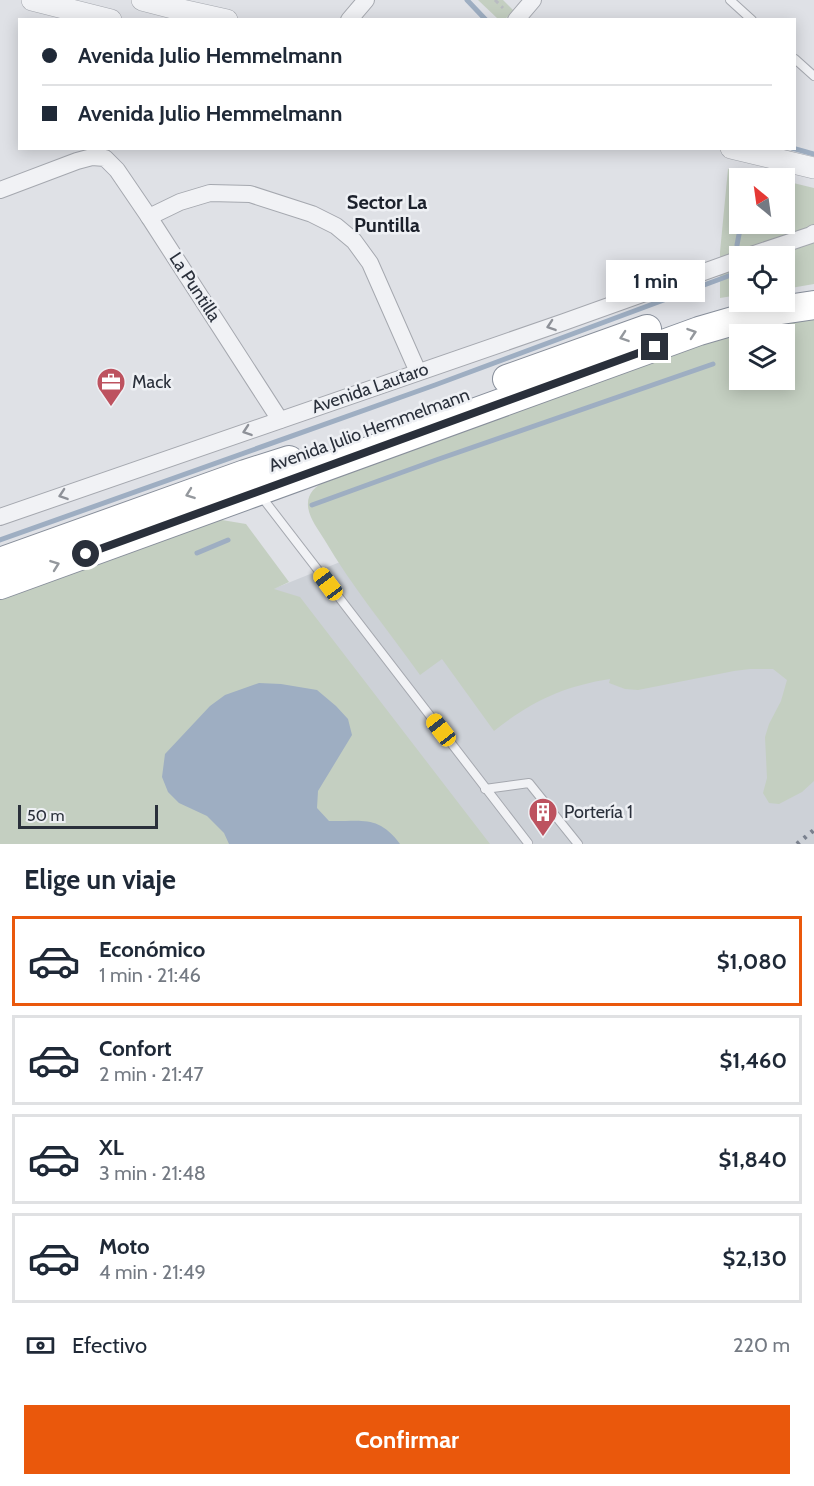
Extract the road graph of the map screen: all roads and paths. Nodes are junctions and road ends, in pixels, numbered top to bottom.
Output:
1 (32, 0) edge
2 (142, 0) edge
3 (366, 0) edge
4 (533, 0) edge
5 (730, 0) edge
6 (103, 18) edge
7 (218, 18) edge
8 (351, 18) edge
9 (518, 18) edge
10 (750, 18) edge
11 (796, 59) edge
12 (814, 76) edge
13 (739, 150) edge
14 (814, 168) edge
15 (0, 190) edge
16 (149, 217) junction
17 (814, 233) edge
18 (778, 246) edge
19 (729, 264) edge
20 (814, 291) edge
21 (795, 293) edge
22 (729, 304) edge
23 (814, 305) edge
24 (418, 372) junction
25 (280, 420) junction
26 (251, 483) junction
27 (0, 517) edge
28 (0, 562) edge
29 (0, 585) edge
30 (485, 789) junction
31 (528, 843) edge
32 (578, 844) edge

1 - 6 street
2 - 7 street
3 - 8 street
4 - 9 street
5 - 10 lane
11 - 12 lane
13 - 14 street
15 - 16 street, La Puntilla
16 - 24 street
16 - 25 street, La Puntilla
17 - 18 street
19 -> 24 street, Avenida Lautaro
20 - 21 highway
22 -> 26 highway, Avenida Julio Hemmelmann
26 -> 23 highway, Avenida Julio Hemmelmann
24 - 25 street, Avenida Lautaro
25 -> 27 street, Avenida Lautaro
26 -> 28 highway, Avenida Julio Hemmelmann
29 -> 26 highway, Avenida Julio Hemmelmann
26 - 30 lane
30 - 31 lane
30 - 32 lane

